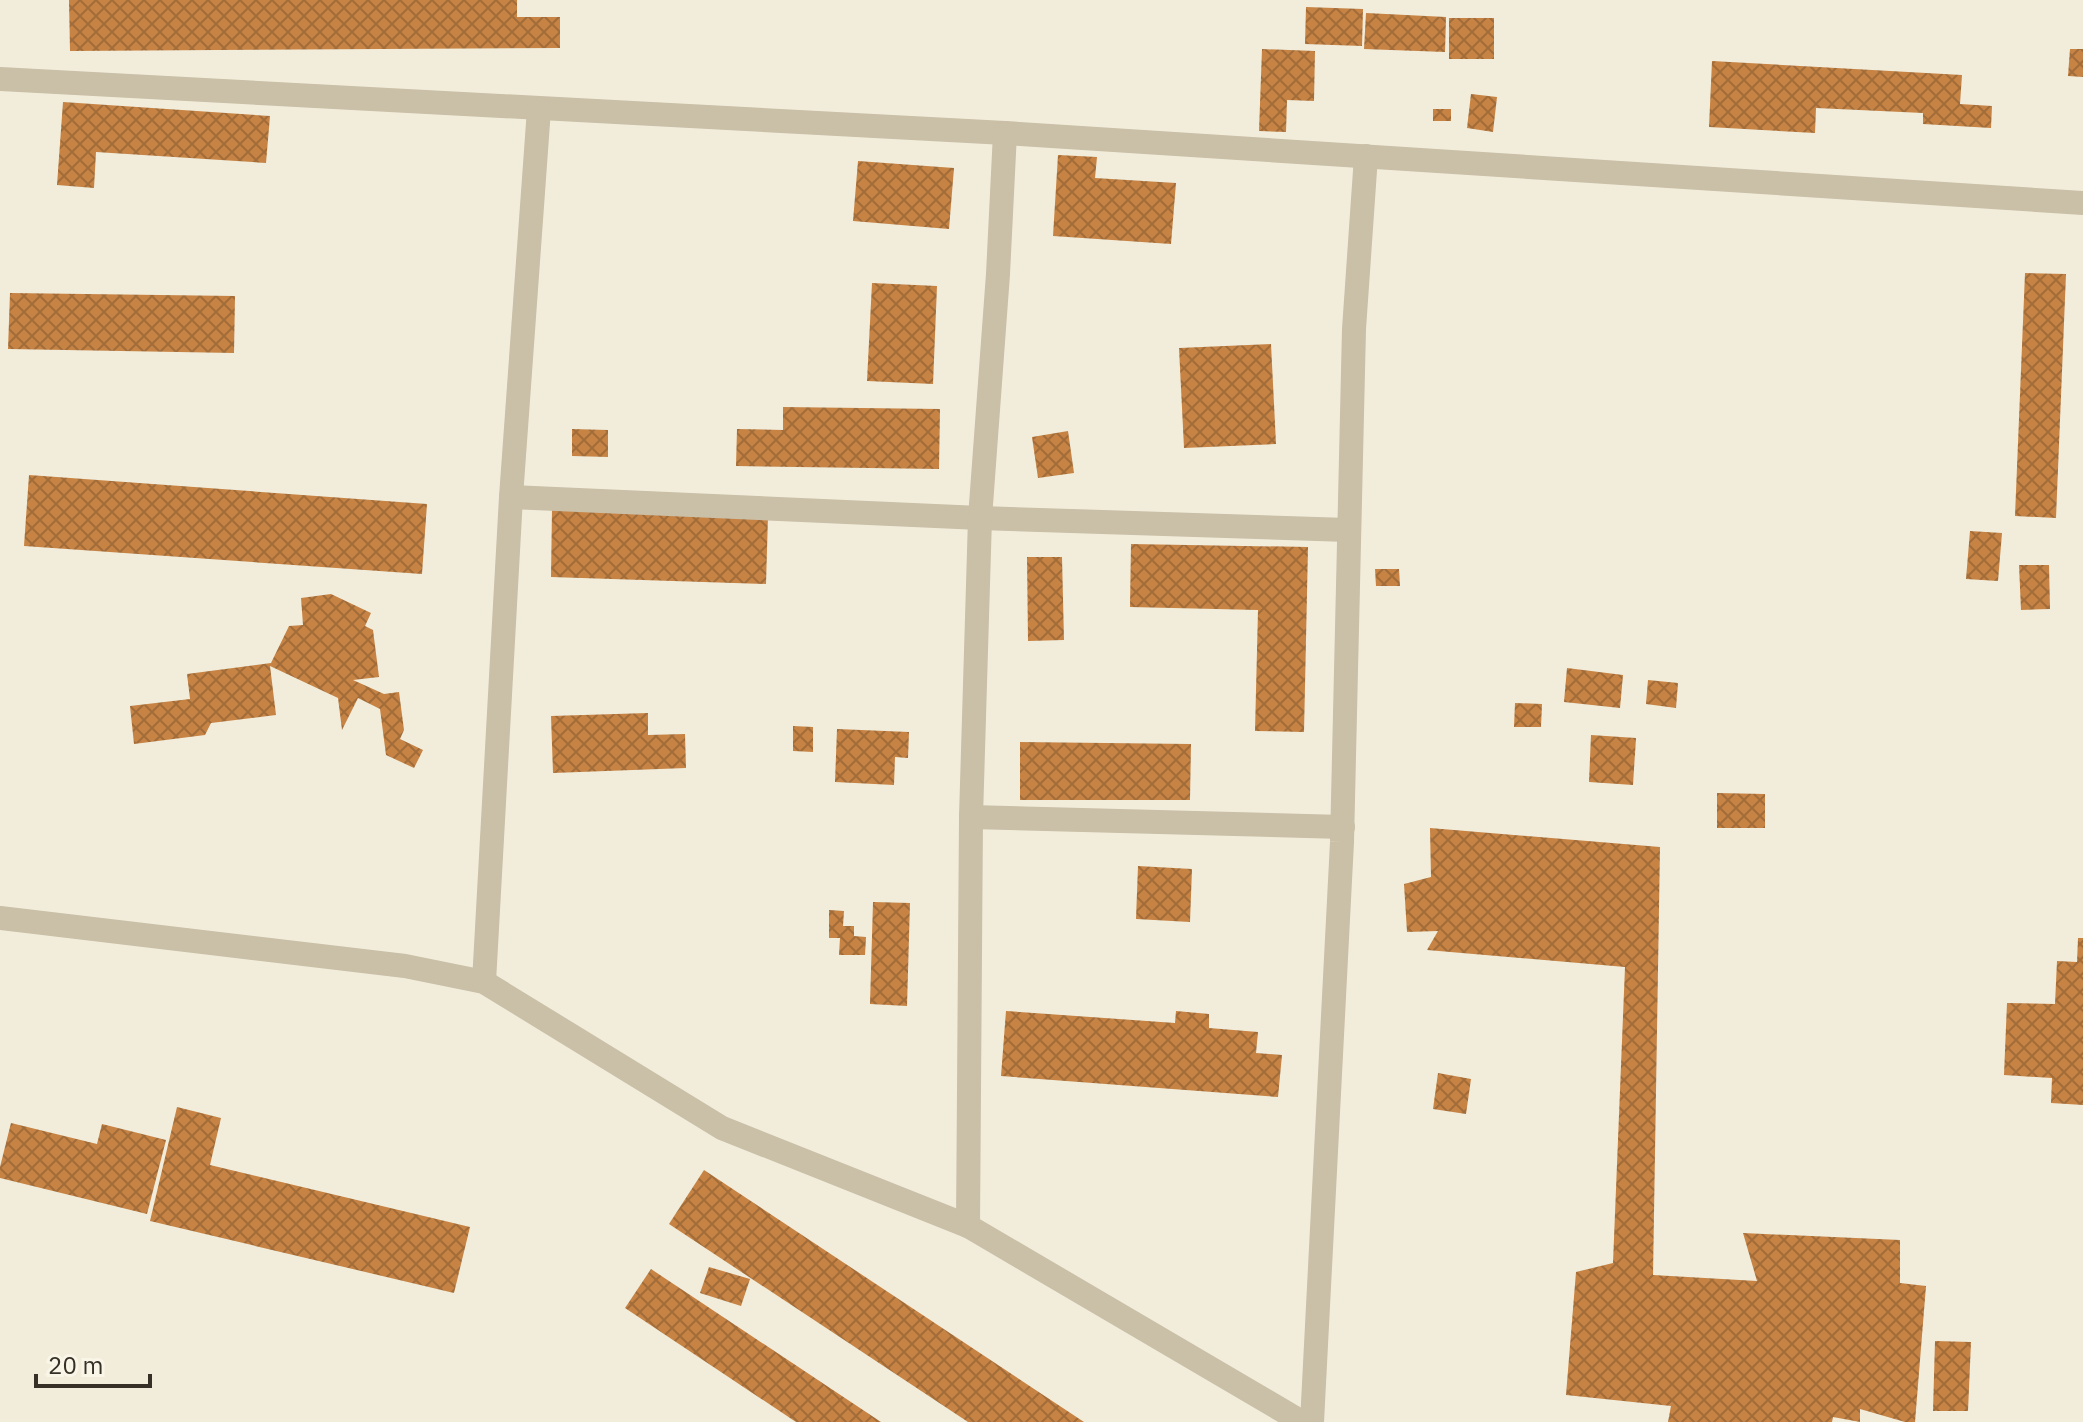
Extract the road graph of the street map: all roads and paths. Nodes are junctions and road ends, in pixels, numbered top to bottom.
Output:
1 (0, 79) edge
2 (539, 109) junction
3 (1005, 133) junction
4 (1366, 156) junction
5 (2083, 203) edge
6 (511, 497) junction
7 (980, 518) junction
8 (1348, 530) junction
9 (971, 817) junction
10 (1343, 827) junction
11 (0, 918) edge
12 (484, 982) junction
13 (968, 1226) junction
14 (1302, 1422) edge
15 (1312, 1422) edge

1 - 2 street
2 - 3 street
2 - 6 street
3 - 4 street
3 - 7 street
4 - 5 street
4 - 8 street
6 - 7 street
6 - 12 street
7 - 8 street
7 - 9 street
8 - 10 street
9 - 10 street
9 - 13 street
10 - 15 street
11 - 12 street
12 - 13 street
13 - 14 street

